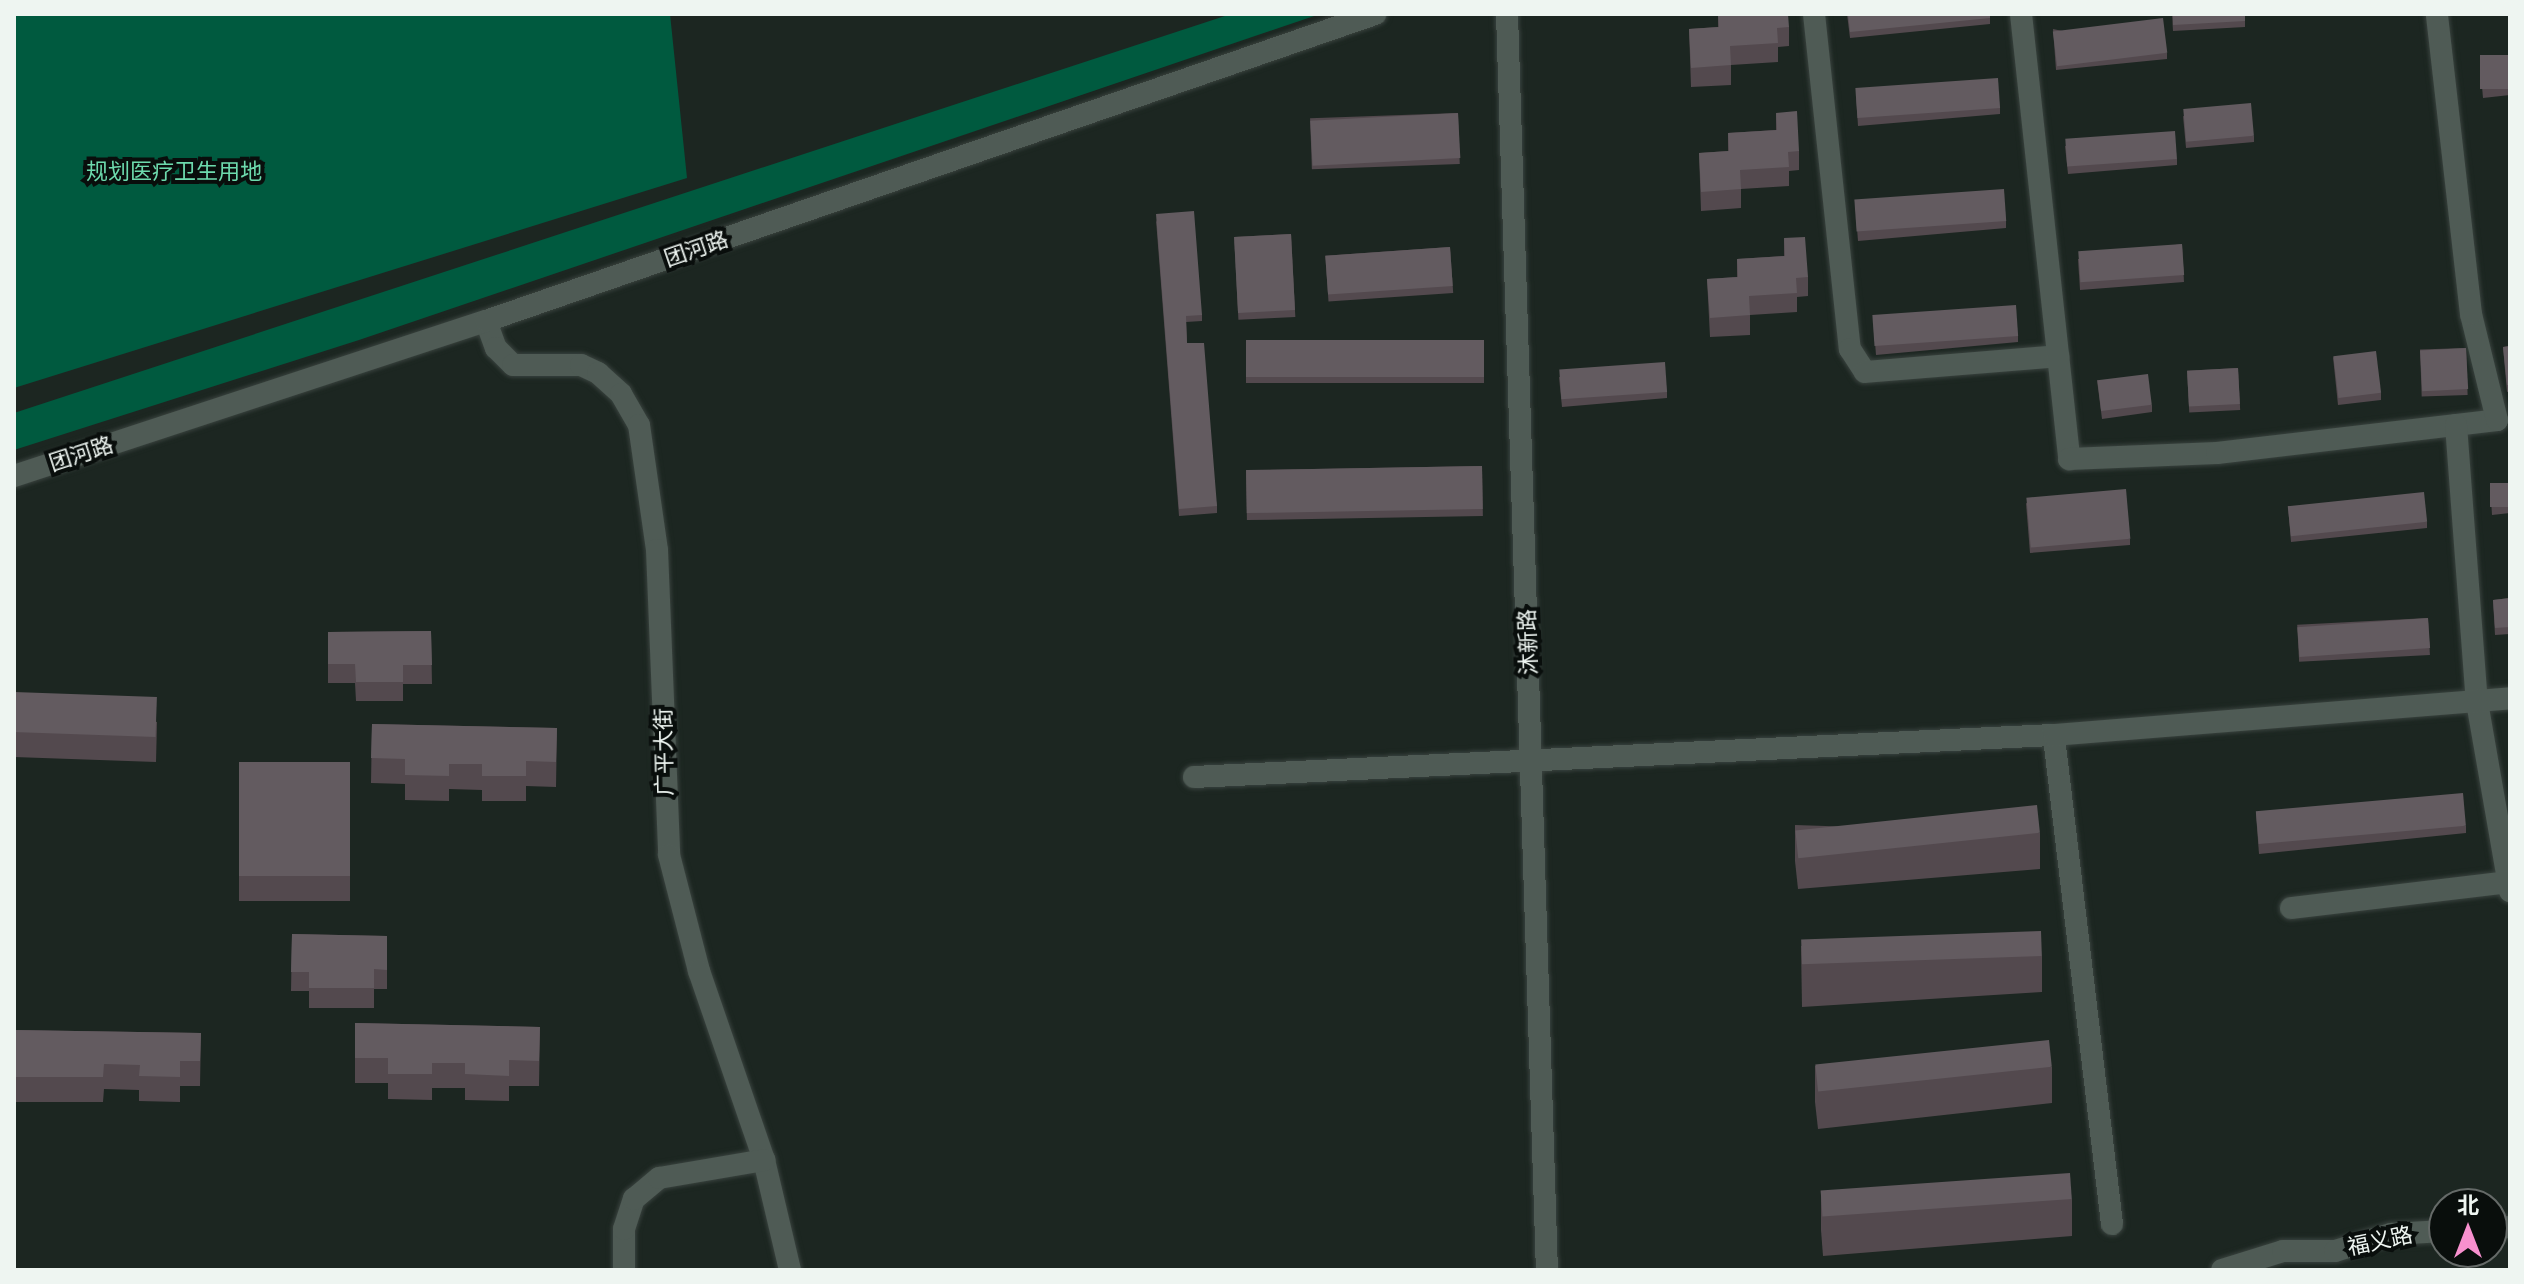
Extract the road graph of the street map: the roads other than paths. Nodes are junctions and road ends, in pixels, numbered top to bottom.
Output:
1 (1375, 14) edge
2 (1507, 14) edge
3 (1814, 14) edge
4 (2021, 14) edge
5 (2437, 14) edge
6 (486, 321) junction
7 (2058, 356) junction
8 (2503, 420) edge
9 (2456, 425) junction
10 (14, 476) edge
11 (2510, 698) edge
12 (2477, 702) junction
13 (2054, 735) junction
14 (1532, 760) junction
15 (1194, 777) dead end
16 (2510, 882) edge
17 (2510, 891) edge
18 (2291, 908) dead end
19 (764, 1160) junction
20 (2112, 1224) dead end
21 (2428, 1232) edge
22 (2335, 1260) edge
23 (624, 1270) edge
24 (790, 1270) edge
25 (1547, 1270) edge
26 (2222, 1270) edge

1 - 6 street, 团河路
2 - 14 street, 沐新路
3 - 7 street
4 - 7 street
5 - 8 street
6 - 10 street, 团河路
6 - 19 street, 广平大街
7 - 9 street
8 - 9 street
9 - 12 street
11 - 12 street
12 - 13 street
12 - 16 street
13 - 14 street
13 - 20 street
14 - 15 street
14 - 25 street, 沐新路
16 - 17 street
16 - 18 street
19 - 23 street
19 - 24 street, 广平大街
21 - 22 street, 福义路
22 - 26 street, 福义路

